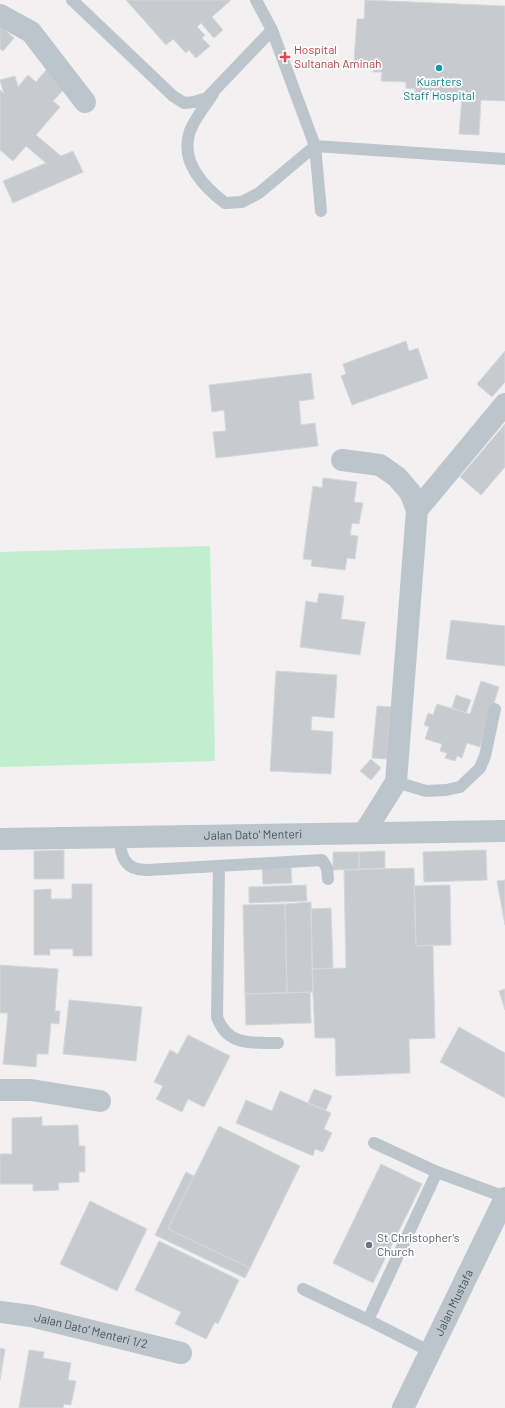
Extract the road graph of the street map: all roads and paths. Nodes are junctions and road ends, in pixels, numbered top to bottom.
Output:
1 (72, 0) edge
2 (256, 0) edge
3 (0, 15) edge
4 (272, 30) junction
5 (218, 86) junction
6 (85, 102) dead end
7 (315, 146) junction
8 (505, 159) edge
9 (321, 211) dead end
10 (505, 404) edge
11 (342, 460) dead end
12 (417, 510) junction
13 (495, 709) dead end
14 (396, 782) junction
15 (505, 831) edge
16 (364, 833) junction
17 (121, 837) junction
18 (0, 838) edge
19 (219, 866) junction
20 (328, 880) dead end
21 (278, 1043) dead end
22 (0, 1090) edge
23 (100, 1101) dead end
24 (374, 1143) dead end
25 (437, 1172) junction
26 (505, 1198) edge
27 (303, 1289) dead end
28 (0, 1312) edge
29 (368, 1320) junction
30 (431, 1352) junction
31 (181, 1353) dead end
32 (404, 1408) edge

1 - 5 lane
2 - 4 lane
3 - 6 street
4 - 5 lane
4 - 7 lane
5 - 7 lane
7 - 8 lane
7 - 9 lane
10 - 12 street
11 - 12 street
12 - 14 street
13 - 14 lane
14 - 16 street
15 - 16 street, Jalan Dato' Menteri
16 - 17 street, Jalan Dato' Menteri
17 - 18 street, Jalan Dato' Menteri
17 - 19 lane
19 - 20 lane
19 - 21 lane
22 - 23 street
24 - 25 lane
25 - 26 lane
25 - 29 lane
26 - 30 street, Jalan Mustafa
27 - 29 lane
28 - 31 street, Jalan Dato’ Menteri 1/2
29 - 30 lane
30 - 32 street, Jalan Mustafa

